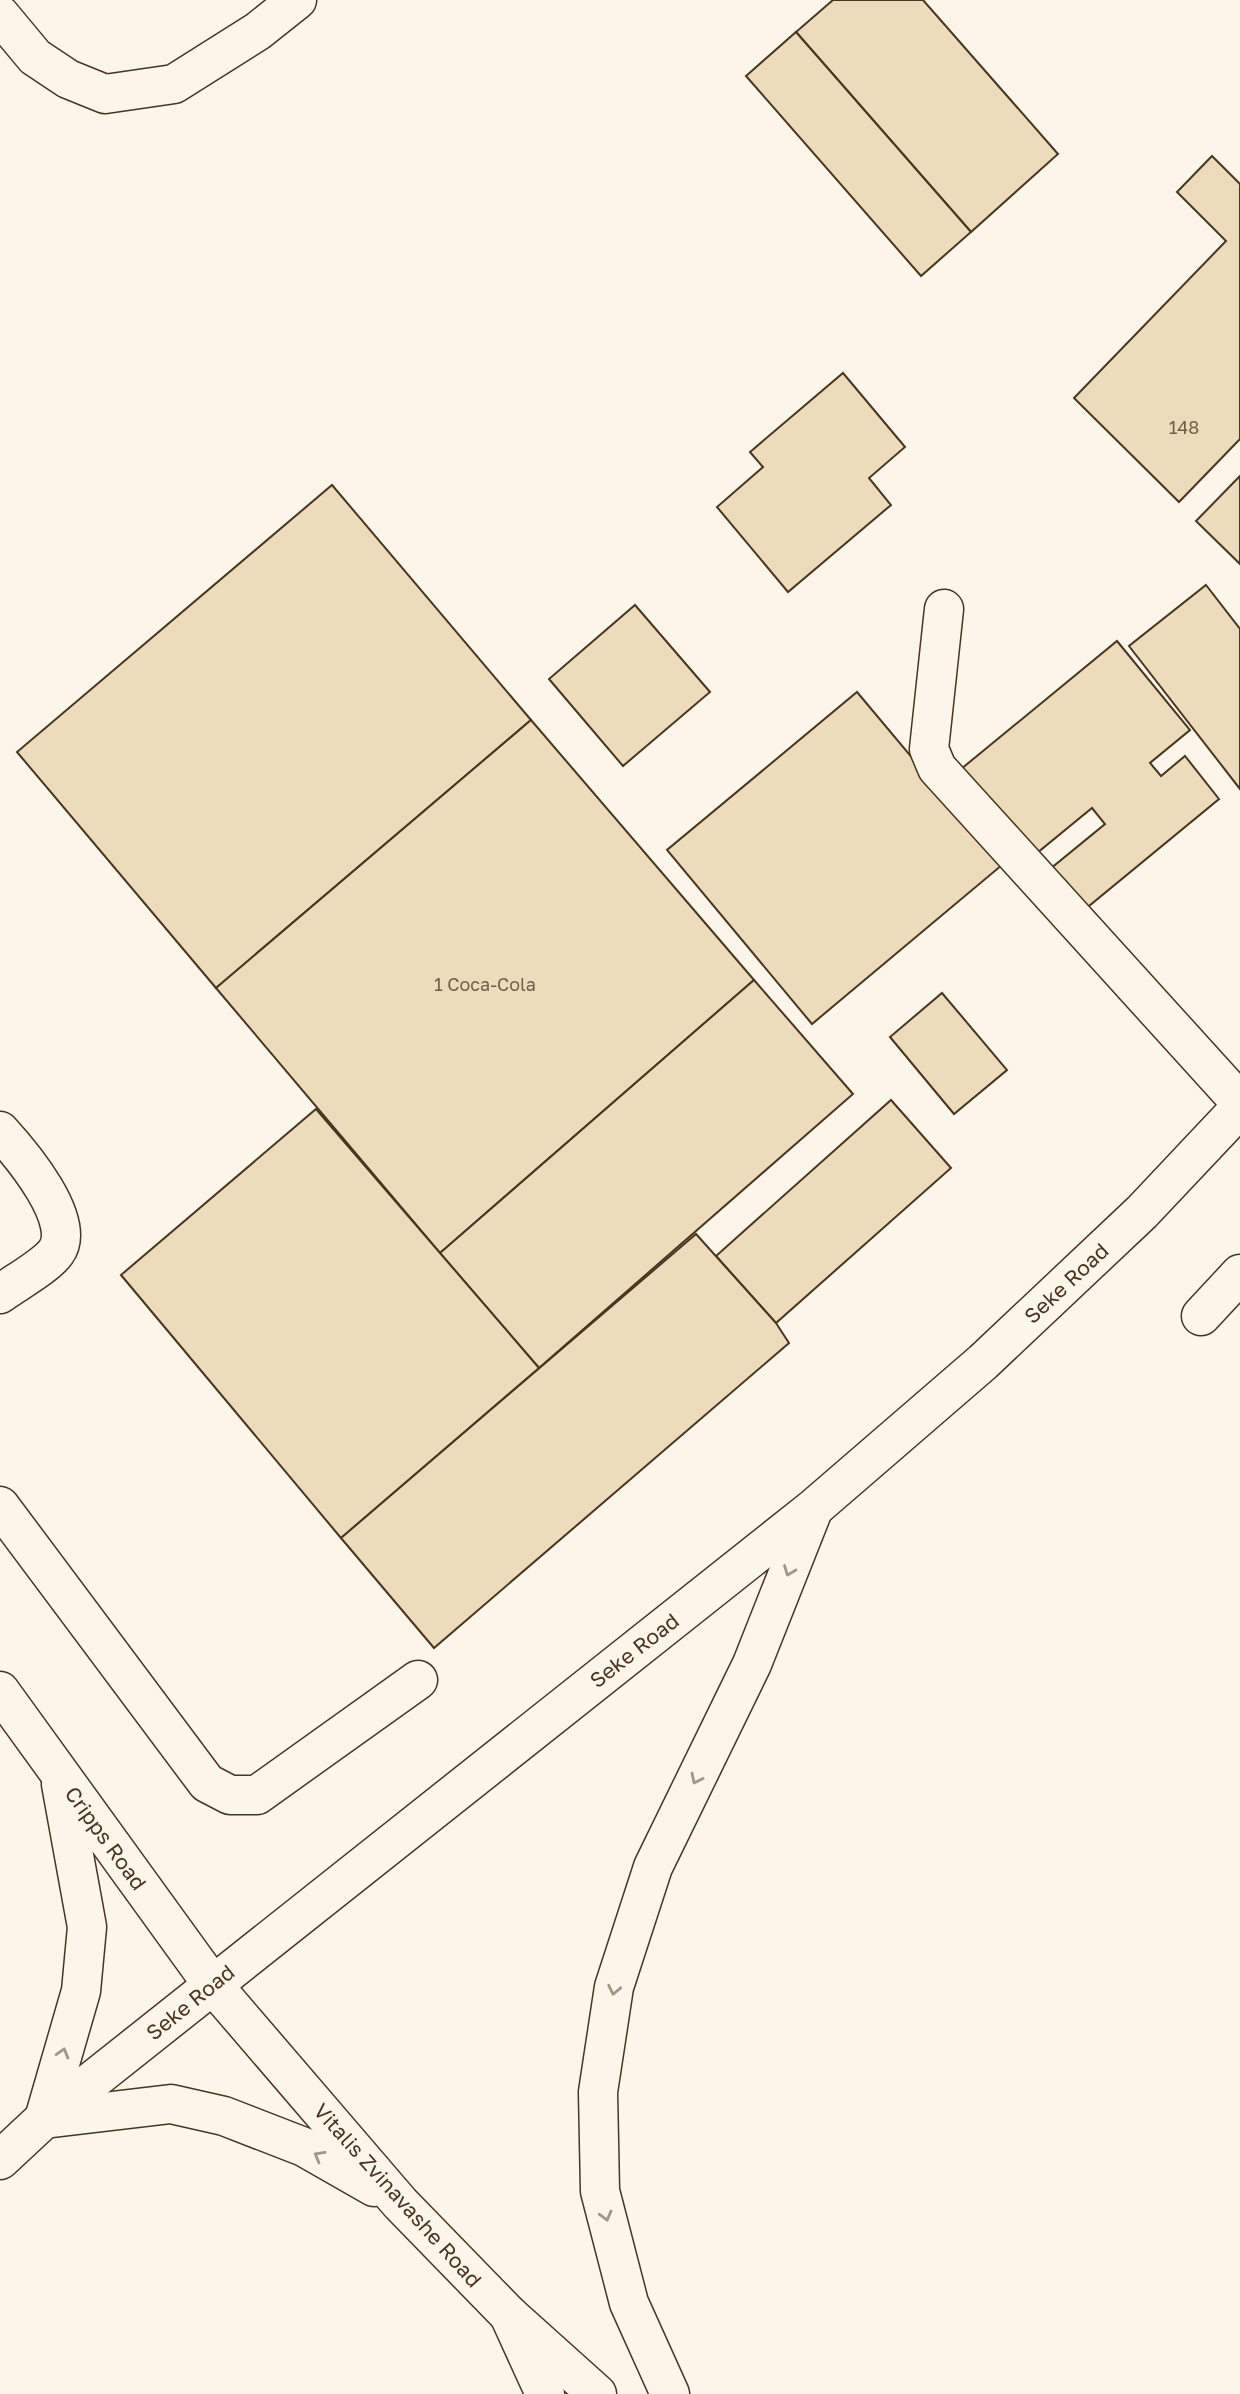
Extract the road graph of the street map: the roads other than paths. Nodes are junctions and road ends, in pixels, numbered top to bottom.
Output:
1 (297, 0) edge
2 (0, 15) edge
3 (944, 609) dead end
4 (1240, 1105) edge
5 (0, 1131) edge
6 (1240, 1274) edge
7 (0, 1294) edge
8 (1200, 1316) dead end
9 (0, 1506) edge
10 (814, 1508) junction
11 (418, 1680) dead end
12 (0, 1692) edge
13 (59, 1775) junction
14 (212, 1984) junction
15 (44, 2119) junction
16 (0, 2160) edge
17 (400, 2203) junction
18 (509, 2315) junction
19 (545, 2394) edge
20 (597, 2394) edge
21 (670, 2394) edge

1 - 2 main road
3 - 4 main road
4 - 10 main road, Seke Road
5 - 7 main road
6 - 8 main road
9 - 11 main road
10 - 14 main road, Seke Road
10 -> 21 main road
12 - 13 main road, Cripps Road
13 - 14 main road, Cripps Road
15 -> 13 main road
14 - 15 main road, Seke Road
14 - 17 main road, Vitalis Zvinavashe Road
15 - 16 main road, Seke Road
17 -> 15 main road
17 - 18 main road, Vitalis Zvinavashe Road
18 - 19 main road
18 - 20 main road, Vitalis Zvinavashe Road

